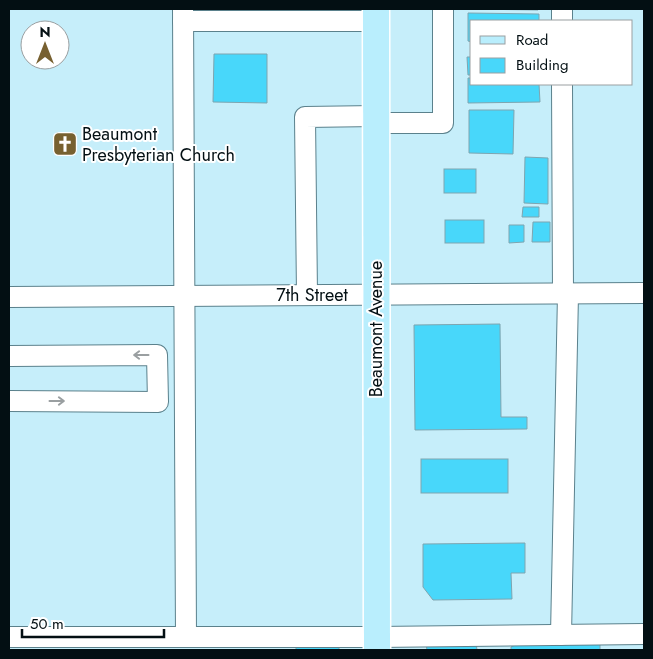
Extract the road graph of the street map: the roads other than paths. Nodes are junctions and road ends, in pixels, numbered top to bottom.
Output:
1 (443, 9) edge
2 (183, 15) edge
3 (300, 15) edge
4 (376, 15) edge
5 (562, 85) edge
6 (376, 120) junction
7 (644, 293) edge
8 (565, 294) junction
9 (307, 295) junction
10 (376, 295) junction
11 (185, 296) junction
12 (9, 297) edge
13 (9, 356) edge
14 (9, 401) edge
15 (644, 634) edge
16 (561, 635) junction
17 (9, 636) edge
18 (186, 637) junction
19 (486, 643) edge
20 (231, 644) edge
21 (377, 644) edge

1 - 6 street
2 - 3 street
2 - 11 street
3 - 4 street
4 - 6 main road, Beaumont Avenue
5 - 8 street
6 - 9 street
6 - 10 main road, Beaumont Avenue
7 - 8 street, 7th Street
8 - 10 street, 7th Street
8 - 16 street
9 - 10 street, 7th Street
9 - 11 street, 7th Street
10 - 21 main road, Beaumont Avenue
11 - 12 street, 7th Street
11 - 18 street
14 -> 13 street
15 - 16 street
16 - 19 street
17 - 18 street
18 - 20 street
19 - 21 street
20 - 21 street

